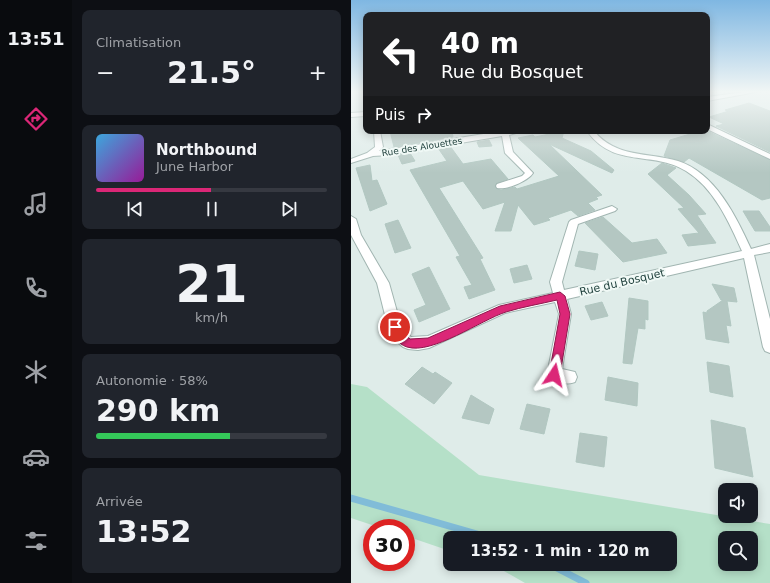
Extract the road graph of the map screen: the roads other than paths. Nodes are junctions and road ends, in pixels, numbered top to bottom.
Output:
1 (710, 127) edge
2 (377, 134) edge
3 (495, 134) edge
4 (506, 134) edge
5 (592, 134) edge
6 (372, 154) junction
7 (770, 157) edge
8 (351, 160) edge
9 (500, 186) dead end
10 (612, 208) dead end
11 (351, 219) edge
12 (770, 248) edge
13 (748, 253) junction
14 (560, 296) junction
15 (770, 347) edge
16 (570, 377) dead end

1 - 7 street
2 - 6 street
3 - 6 street, Rue des Alouettes
4 - 9 street
5 - 13 street
6 - 8 street, Rue des Alouettes
10 - 14 street
11 - 14 street, Rue du Bosquet
12 - 13 street, Rue du Bosquet
13 - 14 street, Rue du Bosquet
13 - 15 street
14 - 16 street

